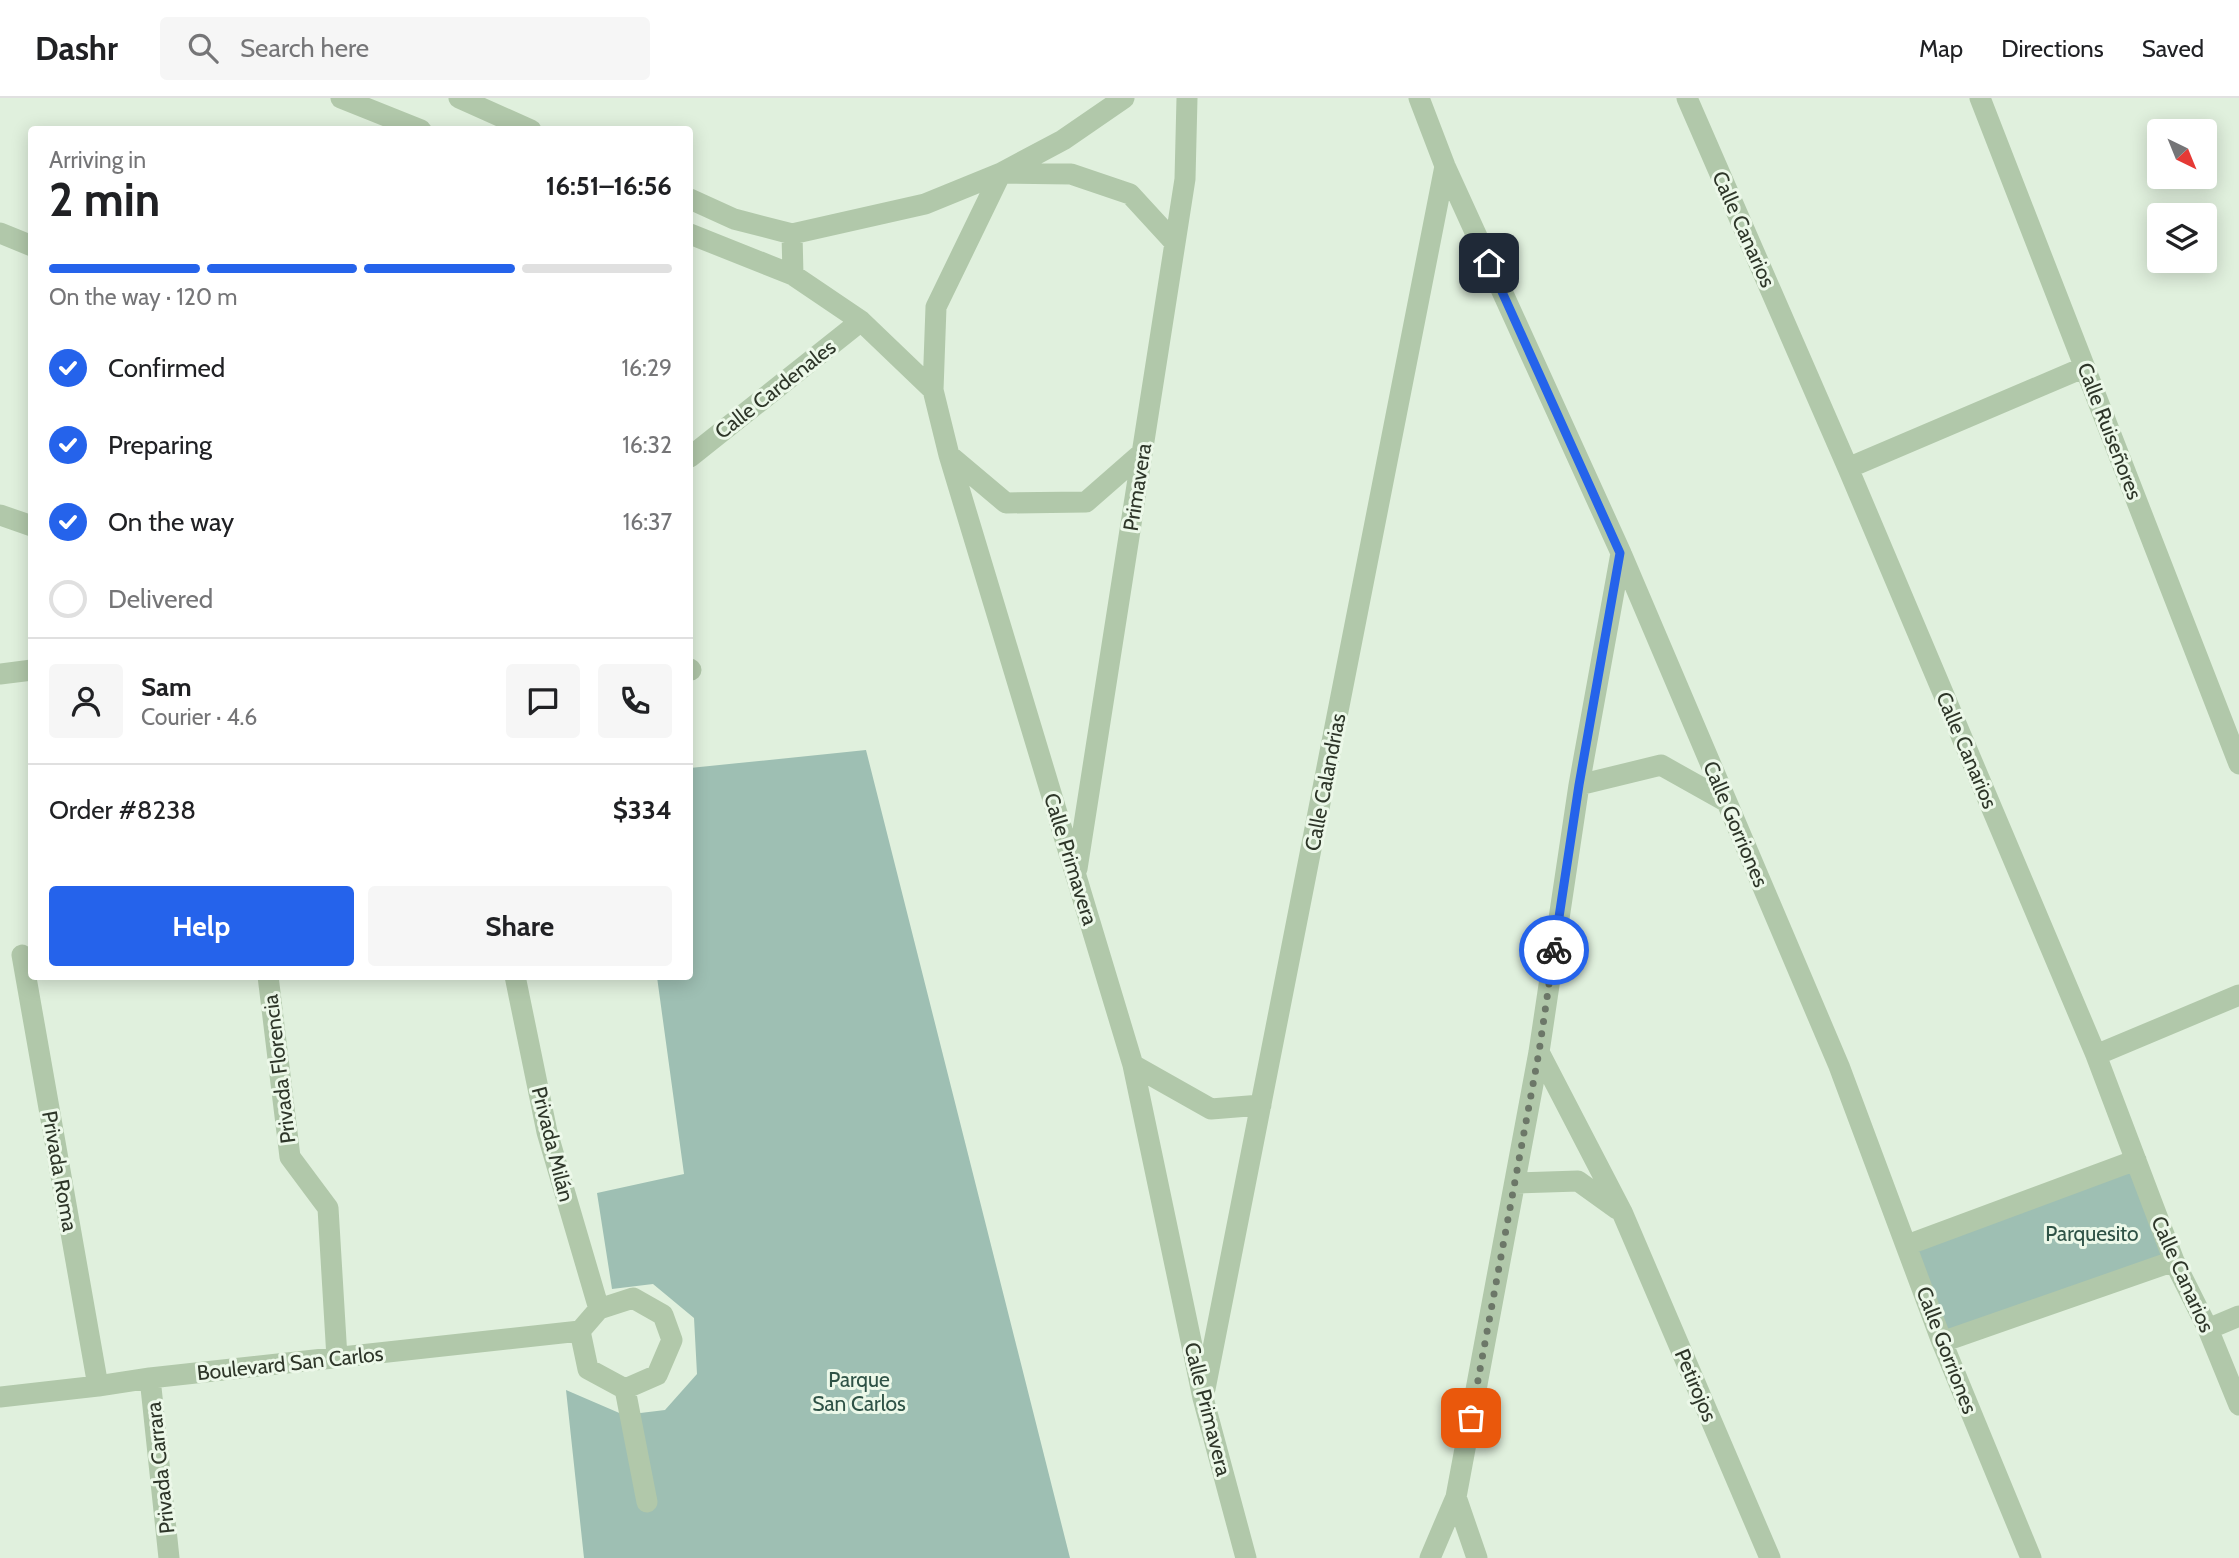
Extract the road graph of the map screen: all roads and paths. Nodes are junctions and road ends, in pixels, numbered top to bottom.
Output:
1 (341, 98) edge
2 (459, 98) edge
3 (1187, 98) edge
4 (1419, 98) edge
5 (1687, 98) edge
6 (1980, 98) edge
7 (1120, 99) edge
8 (411, 126) edge
9 (522, 126) edge
10 (1445, 166) junction
11 (1001, 173) junction
12 (693, 200) edge
13 (0, 233) edge
14 (792, 234) junction
15 (693, 235) edge
16 (1175, 243) junction
17 (28, 244) edge
18 (793, 275) junction
19 (861, 321) junction
20 (2085, 367) junction
21 (933, 390) junction
22 (1142, 453) junction
23 (693, 455) edge
24 (949, 455) junction
25 (1848, 468) junction
26 (0, 515) edge
27 (28, 525) edge
28 (1620, 553) junction
29 (28, 670) edge
30 (0, 674) edge
31 (2239, 764) edge
32 (1579, 785) junction
33 (1727, 802) junction
34 (1076, 874) junction
35 (22, 955) dead end
36 (268, 980) edge
37 (516, 980) edge
38 (2239, 995) edge
39 (1539, 1052) junction
40 (2096, 1055) junction
41 (1133, 1065) junction
42 (1261, 1105) junction
43 (2136, 1160) junction
44 (1515, 1183) junction
45 (1622, 1212) junction
46 (1907, 1245) junction
47 (2174, 1261) junction
48 (598, 1309) junction
49 (2239, 1316) edge
50 (2208, 1329) junction
51 (580, 1331) junction
52 (1942, 1342) junction
53 (337, 1358) junction
54 (150, 1378) junction
55 (98, 1386) junction
56 (625, 1389) junction
57 (0, 1397) edge
58 (1203, 1398) junction
59 (2239, 1405) edge
60 (1456, 1497) junction
61 (648, 1502) dead end
62 (169, 1558) edge
63 (1246, 1558) edge
64 (1430, 1558) edge
65 (1476, 1558) edge
66 (1770, 1558) edge
67 (2031, 1558) edge

1 - 8 street
2 - 9 street
3 - 16 street, Primavera
4 - 10 street, Calle Gorriones
5 - 25 street, Calle Canarios
6 - 20 street, Calle Ruiseñores
7 - 11 street
10 - 28 street, Calle Gorriones
10 - 42 street, Calle Calandrias
11 - 14 street
11 - 16 street
11 - 21 street, Calle Primavera
12 - 14 street
13 - 17 street
14 - 18 street
15 - 18 street
16 - 22 street, Primavera
18 - 19 street
19 - 21 street
19 - 23 street, Calle Cardenales
20 - 25 street
20 - 31 street, Calle Ruiseñores
21 - 24 street, Calle Primavera
22 - 24 street
22 - 34 street, Primavera
24 - 34 street, Calle Primavera
25 - 40 street, Calle Canarios
26 - 27 street
28 - 32 street
28 - 33 street, Calle Gorriones
29 - 30 street
32 - 33 street
32 - 39 street
33 - 46 street, Calle Gorriones
34 - 41 street, Calle Primavera
35 - 55 street, Privada Roma
36 - 53 street, Privada Florencia
37 - 48 street, Privada Milán
38 - 40 street
39 - 44 street
39 - 45 street, Petirojos
40 - 43 street, Calle Canarios
41 - 42 street
41 - 58 street, Calle Primavera
42 - 58 street, Calle Calandrias
43 - 46 street
43 - 47 street, Calle Canarios
44 - 45 street
44 - 60 street
45 - 66 street, Petirojos
46 - 52 street, Calle Gorriones
47 - 50 street, Calle Canarios
47 - 52 street
48 - 51 street
48 - 56 street
49 - 50 street
50 - 59 street, Calle Canarios
51 - 53 street, Boulevard San Carlos
51 - 56 street
52 - 67 street, Calle Gorriones
53 - 54 street, Boulevard San Carlos
54 - 55 street, Boulevard San Carlos
54 - 62 street, Privada Carrara
55 - 57 street, Boulevard San Carlos
56 - 61 street
58 - 63 street, Calle Primavera
60 - 64 street
60 - 65 street

